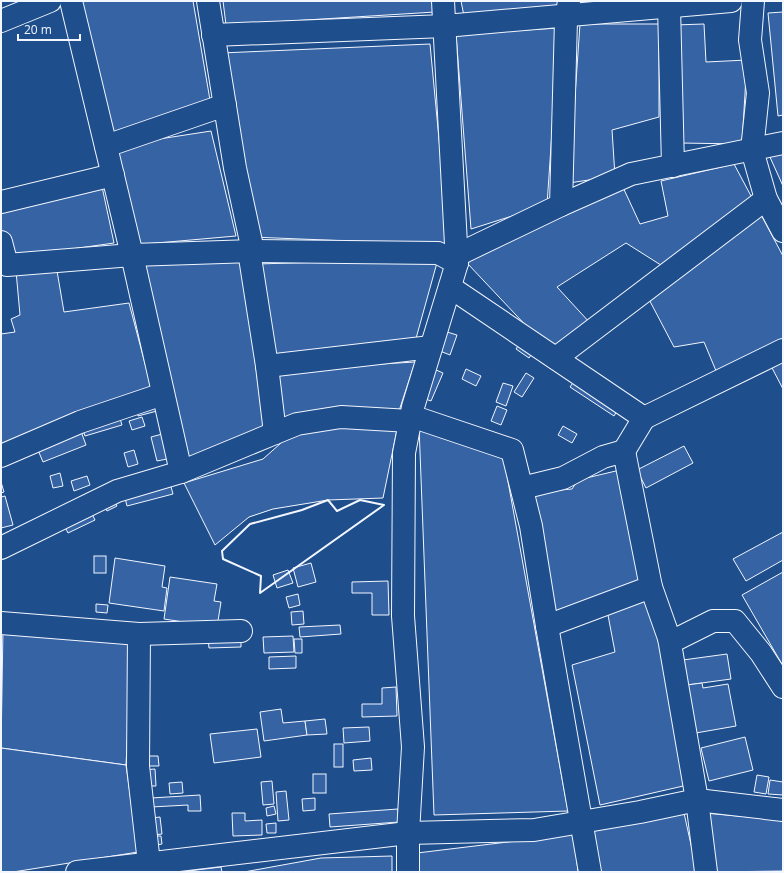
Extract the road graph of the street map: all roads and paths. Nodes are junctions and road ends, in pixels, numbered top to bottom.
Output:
1 (50, 1) edge
2 (71, 1) edge
3 (208, 1) edge
4 (443, 1) edge
5 (731, 1) edge
6 (753, 1) edge
7 (669, 6) junction
8 (568, 8) edge
9 (1, 21) edge
10 (445, 26) junction
11 (214, 35) junction
12 (225, 105) junction
13 (783, 143) edge
14 (106, 146) junction
15 (752, 150) junction
16 (673, 166) junction
17 (113, 175) junction
18 (766, 198) junction
19 (1, 202) edge
20 (561, 205) junction
21 (783, 231) edge
22 (1, 242) edge
23 (251, 251) junction
24 (132, 255) junction
25 (457, 259) junction
26 (4, 266) edge
27 (450, 287) junction
28 (431, 347) junction
29 (783, 350) edge
30 (556, 358) junction
31 (267, 366) junction
32 (163, 394) junction
33 (644, 418) junction
34 (411, 419) junction
35 (275, 432) junction
36 (624, 451) junction
37 (1, 456) edge
38 (181, 472) junction
39 (522, 488) junction
40 (1, 548) edge
41 (651, 587) junction
42 (1, 623) edge
43 (547, 626) junction
44 (241, 631) dead end
45 (139, 634) junction
46 (669, 638) junction
47 (783, 688) edge
48 (698, 800) junction
49 (783, 810) edge
50 (582, 822) junction
51 (408, 833) junction
52 (149, 863) junction
53 (229, 863) edge
54 (77, 872) edge
55 (408, 872) edge
56 (590, 872) edge
57 (706, 872) edge

1 - 9 street
2 - 14 street
3 - 11 street
4 - 10 street
5 - 7 street
6 - 15 street
7 - 8 street
7 - 16 street
8 - 10 street
8 - 20 street
10 - 11 street
10 - 25 street
11 - 12 street
12 - 14 street
12 - 23 street
13 - 15 street
14 - 17 street
15 - 16 street
15 - 18 street
16 - 20 street
17 - 19 street
17 - 24 street
18 - 21 street
18 - 30 street
20 - 25 street
22 - 26 street
23 - 24 street
23 - 25 street
23 - 31 street
24 - 26 street
24 - 32 street
25 - 27 street
27 - 28 street
27 - 30 street
28 - 31 street
28 - 34 street
29 - 33 street
30 - 33 street
31 - 35 street
32 - 37 street
32 - 38 street
33 - 36 street
34 - 35 street
34 - 39 street
34 - 51 street
35 - 38 street
36 - 39 street
36 - 41 street
38 - 40 street
39 - 43 street
41 - 43 street
41 - 46 street
42 - 45 street
43 - 50 street
44 - 45 street
45 - 52 street
46 - 47 street
46 - 48 street
48 - 49 street
48 - 50 street
48 - 57 street
50 - 51 street
50 - 56 street
51 - 53 street
51 - 55 street
52 - 53 street
52 - 54 street

